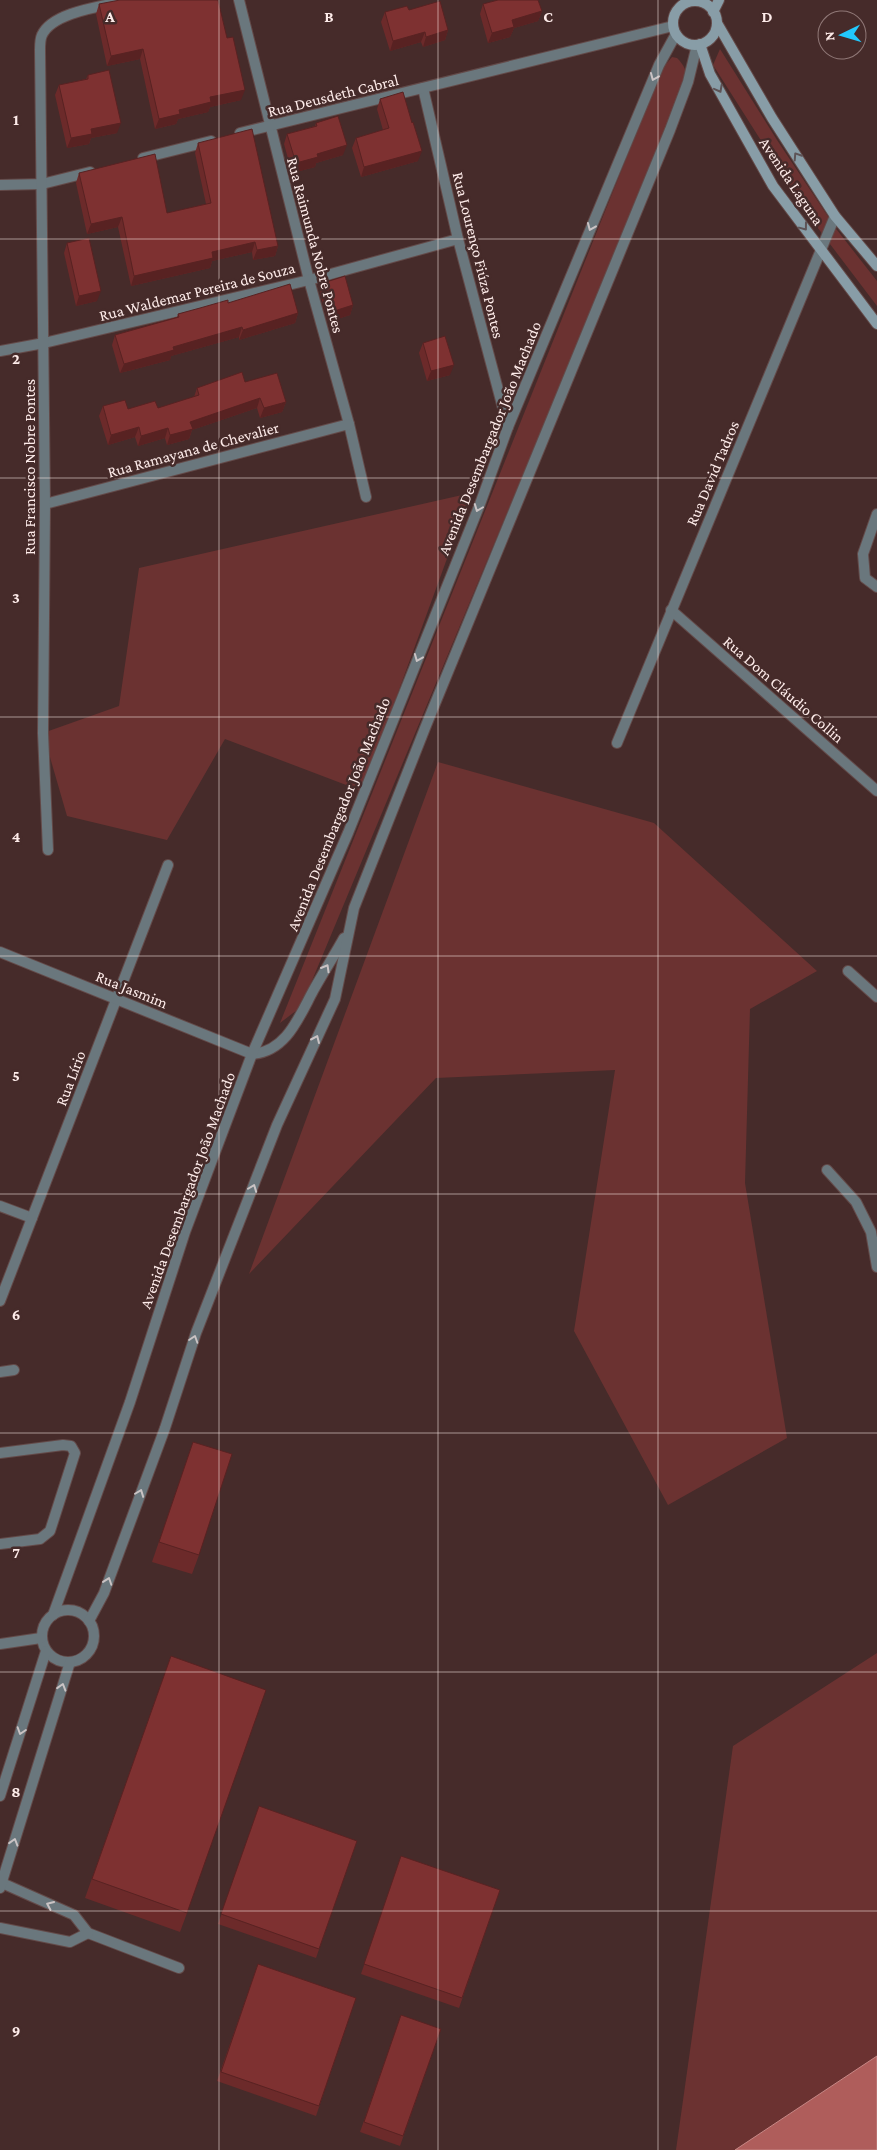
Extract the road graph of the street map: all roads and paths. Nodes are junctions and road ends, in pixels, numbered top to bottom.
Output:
1 (130, 0) edge
2 (239, 0) edge
3 (719, 0) edge
4 (685, 2) edge
5 (713, 12) junction
6 (717, 23) junction
7 (674, 30) junction
8 (699, 45) junction
9 (424, 88) junction
10 (269, 126) junction
11 (137, 160) edge
12 (99, 169) edge
13 (42, 184) junction
14 (0, 185) edge
15 (835, 216) junction
16 (458, 240) junction
17 (821, 250) junction
18 (877, 266) edge
19 (308, 280) junction
20 (877, 324) edge
21 (44, 343) junction
22 (0, 351) edge
23 (349, 424) junction
24 (508, 428) junction
25 (366, 497) dead end
26 (45, 504) junction
27 (877, 514) edge
28 (877, 588) edge
29 (671, 610) junction
30 (617, 742) dead end
31 (877, 790) edge
32 (48, 850) dead end
33 (168, 865) dead end
34 (347, 933) junction
35 (0, 952) edge
36 (848, 970) dead end
37 (877, 996) edge
38 (116, 999) junction
39 (252, 1054) junction
40 (827, 1170) dead end
41 (0, 1206) edge
42 (32, 1218) junction
43 (874, 1231) edge
44 (877, 1267) edge
45 (0, 1301) edge
46 (14, 1370) dead end
47 (0, 1372) edge
48 (0, 1453) edge
49 (0, 1544) edge
50 (53, 1614) junction
51 (89, 1621) junction
52 (42, 1638) junction
53 (0, 1644) edge
54 (46, 1651) junction
55 (70, 1662) junction
56 (5, 1765) edge
57 (1, 1793) edge
58 (1, 1886) edge
59 (0, 1928) edge
60 (88, 1933) junction
61 (180, 1968) dead end

1 - 13 street, Rua Francisco Nobre Pontes
2 - 10 street, Rua Raimunda Nobre Pontes
3 - 5 main road
4 - 5 main road
4 - 7 main road
5 - 6 main road
6 - 8 main road
15 -> 6 main road, Avenida Laguna
7 - 8 main road
7 - 9 street, Rua Deusdeth Cabral
7 -> 24 street, Avenida Desembargador João Machado
8 -> 17 main road, Avenida Laguna
8 - 34 street
9 - 10 street, Rua Deusdeth Cabral
9 - 16 street, Rua Lourenço Fiúza Pontes
10 - 11 street, Rua Deusdeth Cabral
10 - 19 street, Rua Raimunda Nobre Pontes
12 - 13 street
13 - 14 street
13 - 21 street, Rua Francisco Nobre Pontes
15 - 17 street, Rua David Tadros
15 - 18 main road, Avenida Laguna
16 - 19 street, Rua Waldemar Pereira de Souza
16 - 24 street, Rua Lourenço Fiúza Pontes
17 - 20 main road, Avenida Laguna
17 - 29 street, Rua David Tadros
19 - 21 street, Rua Waldemar Pereira de Souza
19 - 23 street, Rua Raimunda Nobre Pontes
21 - 22 street, Rua Waldemar Pereira de Souza
21 - 26 street, Rua Francisco Nobre Pontes
23 - 25 street, Rua Raimunda Nobre Pontes
23 - 26 street, Rua Ramayana de Chevalier
24 -> 39 street, Avenida Desembargador João Machado
26 - 32 street, Rua Francisco Nobre Pontes
27 - 28 street
29 - 30 street, Rua David Tadros
29 - 31 street, Rua Dom Cláudio Collin
33 - 38 street, Rua Lírio
39 -> 34 street
51 -> 34 street
35 - 38 street, Rua Jasmim
36 - 37 street
38 - 39 street, Rua Jasmim
38 - 42 street, Rua Lírio
39 - 50 street, Avenida Desembargador João Machado
40 - 43 street
41 - 42 street
42 - 45 street, Rua Lírio
43 - 44 street
46 - 47 street
48 - 49 street
50 - 51 street
50 - 52 street
51 - 55 street
52 - 53 street
52 - 54 street
54 - 55 street
54 -> 56 street
58 -> 55 street
56 - 57 street
60 -> 58 street
59 - 60 street
60 - 61 street

